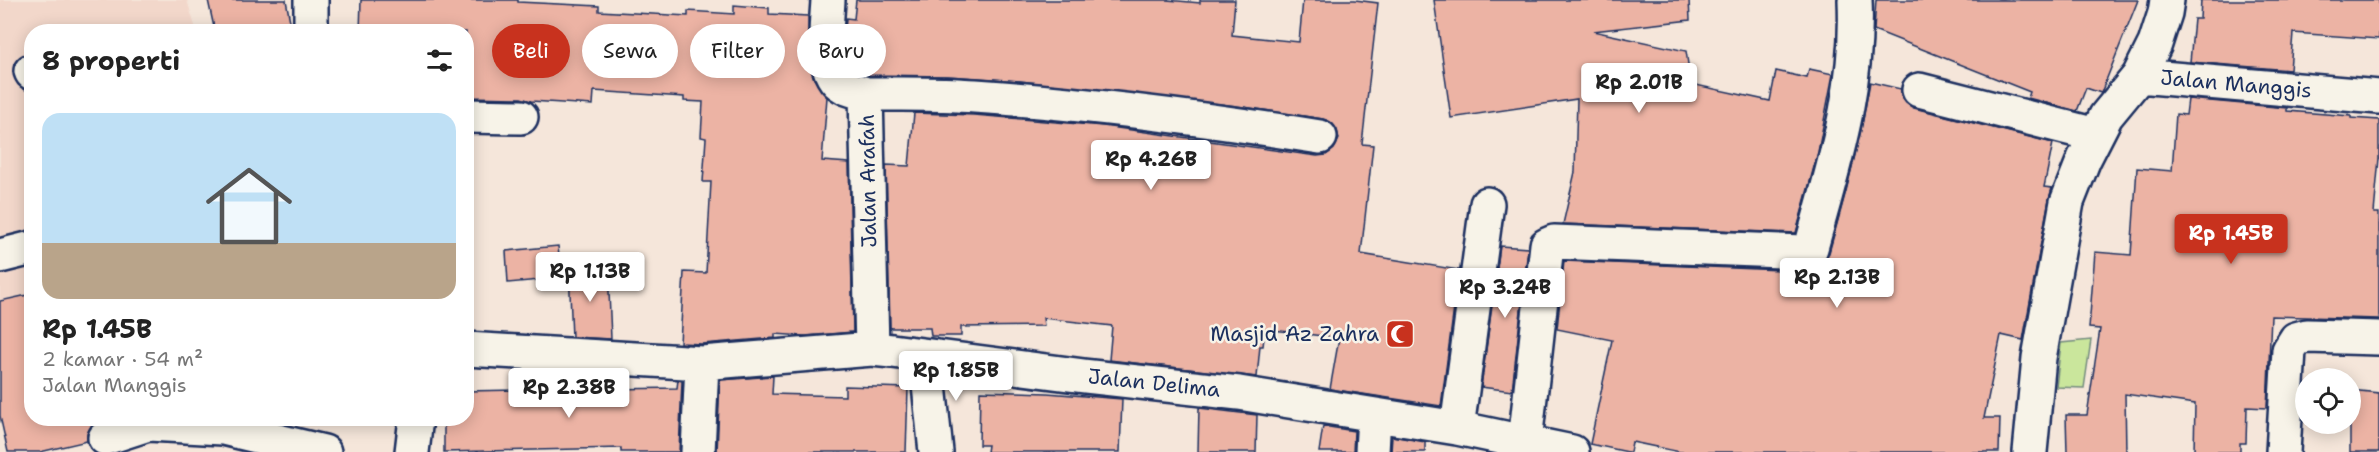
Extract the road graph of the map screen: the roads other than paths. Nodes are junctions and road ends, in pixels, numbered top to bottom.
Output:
1 (311, 0) edge
2 (828, 0) edge
3 (1855, 0) edge
4 (2166, 0) edge
5 (311, 24) edge
6 (2139, 76) junction
7 (1919, 90) dead end
8 (866, 94) junction
9 (2379, 97) edge
10 (474, 117) edge
11 (521, 117) dead end
12 (2096, 135) junction
13 (1320, 137) dead end
14 (1487, 204) dead end
15 (24, 250) edge
16 (0, 256) edge
17 (2379, 338) edge
18 (474, 349) edge
19 (872, 349) junction
20 (926, 356) junction
21 (718, 361) junction
22 (1374, 414) junction
23 (142, 426) edge
24 (186, 426) edge
25 (415, 426) edge
26 (1457, 428) junction
27 (105, 438) dead end
28 (1525, 442) junction
29 (324, 452) edge
30 (412, 452) edge
31 (698, 452) edge
32 (936, 452) edge
33 (1372, 452) edge
34 (1572, 452) edge
35 (2030, 452) edge
36 (2283, 452) edge

1 - 5 street
2 - 8 street, Jalan Arafah
3 - 28 street
4 - 6 street, Jalan Manggis
6 - 9 street, Jalan Manggis
6 - 12 street
7 - 12 street
8 - 13 street
8 - 19 street, Jalan Arafah
10 - 11 street
12 - 35 street
14 - 26 street
15 - 16 street
17 - 36 street
18 - 21 street, Jalan Delima
19 - 20 street, Jalan Delima
19 - 21 street, Jalan Delima
20 - 22 street, Jalan Delima
20 - 32 street
21 - 31 street
22 - 26 street, Jalan Delima
22 - 33 street
23 - 27 street
24 - 29 street
25 - 30 street
26 - 28 street, Jalan Delima
28 - 34 street, Jalan Delima

